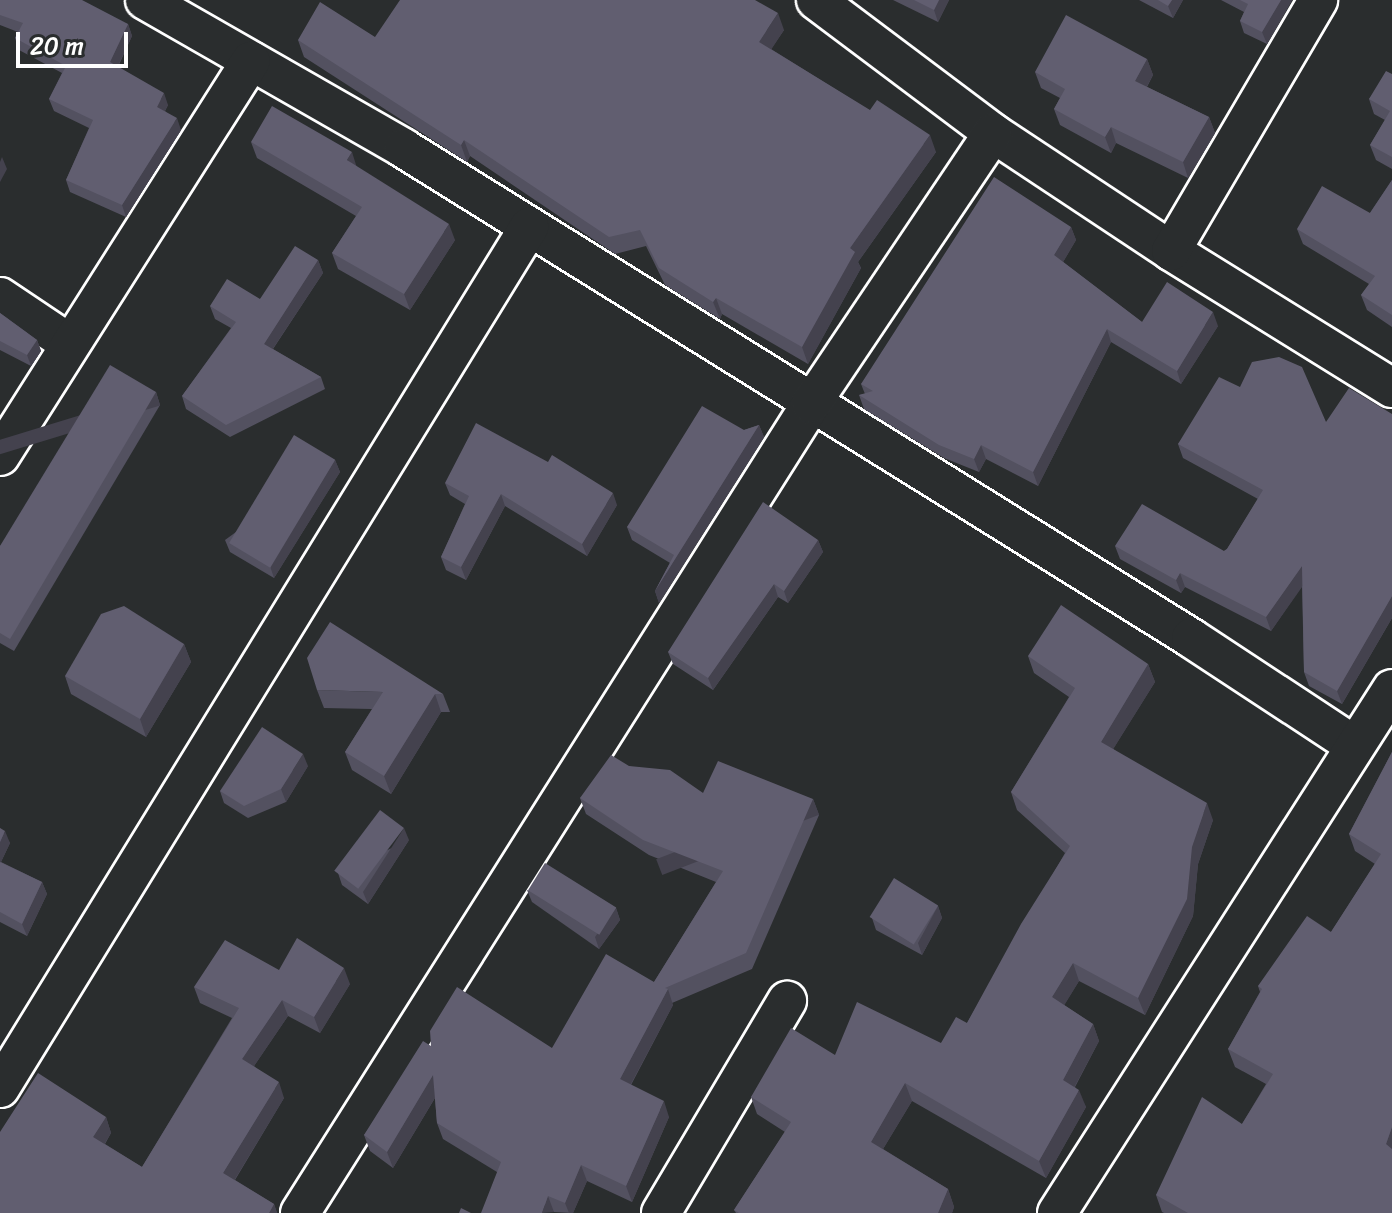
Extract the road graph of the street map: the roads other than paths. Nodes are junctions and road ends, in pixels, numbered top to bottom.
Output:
1 (145, 0) edge
2 (816, 0) edge
3 (1318, 0) edge
4 (251, 61) junction
5 (993, 133) junction
6 (529, 227) junction
7 (1171, 251) junction
8 (0, 297) edge
9 (70, 344) junction
10 (1392, 388) edge
11 (811, 404) junction
12 (0, 456) edge
13 (1392, 689) edge
14 (1354, 745) junction
15 (787, 1001) dead end
16 (0, 1088) edge
17 (300, 1213) edge
18 (661, 1213) edge
19 (1057, 1213) edge

1 - 4 street
2 - 5 street
3 - 7 street
4 - 6 street
4 - 9 street
5 - 7 street
5 - 11 street
6 - 11 street
6 - 16 street
7 - 10 street
8 - 9 street
9 - 12 street
11 - 14 street
11 - 17 street
13 - 14 street
14 - 19 street
15 - 18 street

